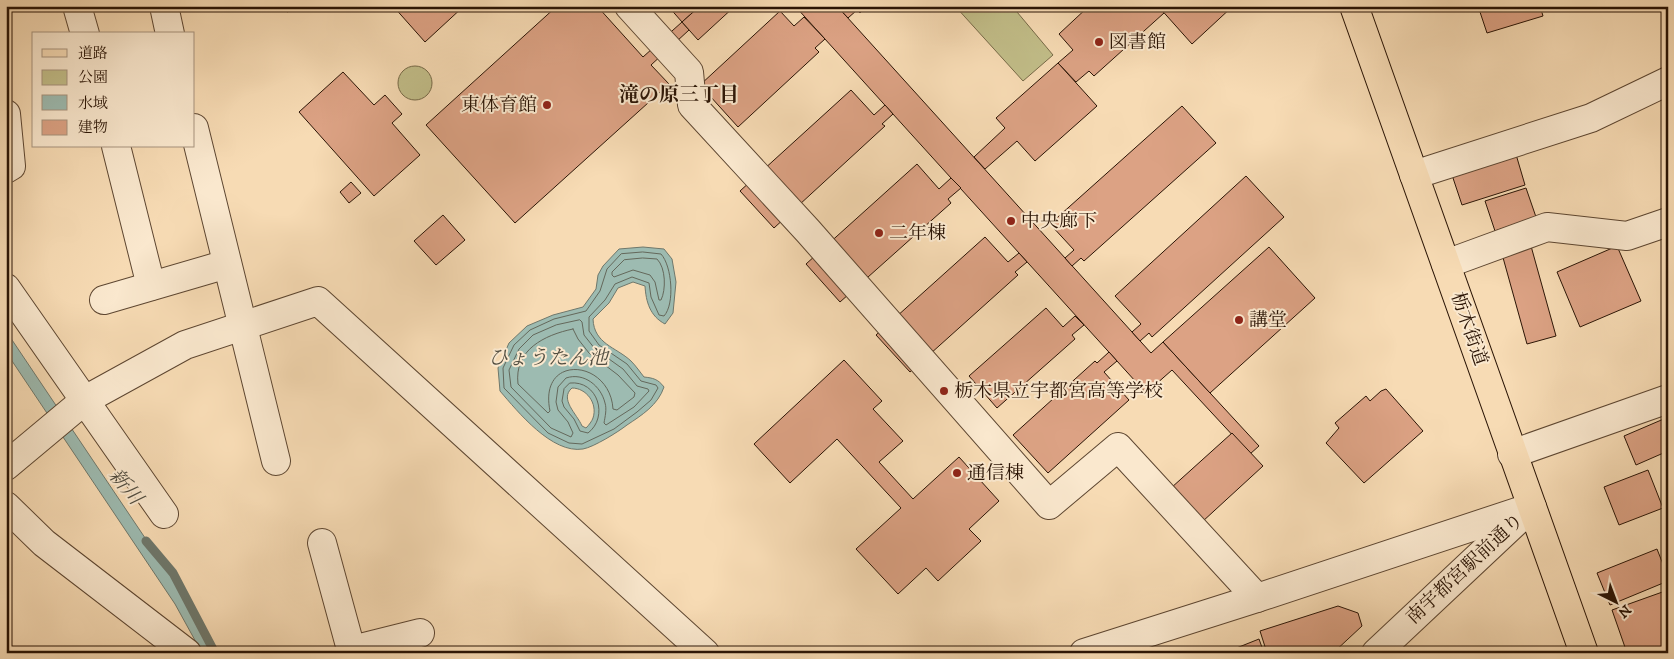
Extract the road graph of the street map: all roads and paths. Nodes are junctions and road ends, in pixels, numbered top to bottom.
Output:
1 (77, 6) edge
2 (164, 6) edge
3 (629, 6) edge
4 (1354, 6) edge
5 (84, 32) edge
6 (170, 32) edge
7 (1668, 81) edge
8 (6, 114) edge
9 (195, 132) edge
10 (116, 148) edge
11 (6, 170) edge
12 (1414, 175) junction
13 (1668, 222) edge
14 (227, 264) junction
15 (1446, 264) junction
16 (151, 286) junction
17 (6, 288) edge
18 (104, 300) dead end
19 (242, 326) junction
20 (1668, 399) edge
21 (67, 414) junction
22 (1512, 454) junction
23 (276, 461) dead end
24 (6, 466) edge
25 (6, 506) edge
26 (1532, 506) junction
27 (164, 514) dead end
28 (322, 543) dead end
29 (1257, 598) junction
30 (420, 633) dead end
31 (352, 652) edge
32 (187, 653) edge
33 (705, 653) edge
34 (1084, 653) edge
35 (1376, 653) edge
36 (1584, 653) edge

1 - 5 street
2 - 6 street
3 - 29 street
4 - 12 main road, 栃木街道
7 - 12 street
8 - 11 street
9 - 14 street
10 - 16 street
12 - 15 main road, 栃木街道
13 - 15 street
14 - 16 street
14 - 19 street
15 - 22 main road, 栃木街道
16 - 18 street
17 - 21 street
19 - 21 street
19 - 23 street
19 - 33 street
20 - 22 street
21 - 24 street
21 - 27 street
22 - 26 main road, 栃木街道
25 - 32 street
26 - 29 street
26 - 35 street, 南宇都宮駅前通り
26 - 36 main road, 栃木街道
28 - 31 street
29 - 34 street
30 - 31 street

